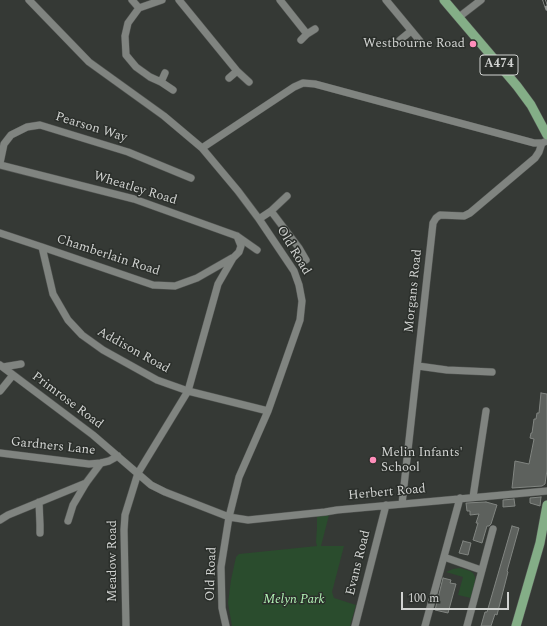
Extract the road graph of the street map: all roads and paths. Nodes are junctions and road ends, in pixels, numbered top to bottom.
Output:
1 (29, 0) edge
2 (132, 0) edge
3 (162, 0) edge
4 (179, 0) edge
5 (280, 0) edge
6 (386, 0) edge
7 (444, 0) edge
8 (480, 0) edge
9 (139, 8) junction
10 (459, 17) junction
11 (315, 29) dead end
12 (411, 31) junction
13 (307, 34) junction
14 (300, 40) dead end
15 (400, 40) dead end
16 (420, 41) dead end
17 (237, 71) junction
18 (165, 73) dead end
19 (229, 78) dead end
20 (161, 82) junction
21 (249, 82) dead end
22 (173, 90) dead end
23 (547, 135) edge
24 (544, 142) edge
25 (202, 148) junction
26 (0, 164) edge
27 (191, 178) dead end
28 (287, 196) dead end
29 (271, 211) junction
30 (259, 219) junction
31 (0, 234) edge
32 (237, 236) junction
33 (42, 247) junction
34 (257, 250) dead end
35 (233, 258) junction
36 (306, 260) dead end
37 (21, 364) dead end
38 (2, 366) edge
39 (418, 366) junction
40 (492, 372) dead end
41 (13, 375) junction
42 (0, 391) edge
43 (188, 391) junction
44 (268, 411) junction
45 (486, 411) dead end
46 (0, 453) edge
47 (118, 456) junction
48 (101, 463) junction
49 (138, 473) junction
50 (86, 482) junction
51 (547, 490) edge
52 (473, 497) junction
53 (460, 498) junction
54 (39, 502) junction
55 (402, 504) junction
56 (386, 505) junction
57 (547, 505) edge
58 (229, 517) junction
59 (0, 520) edge
60 (68, 521) dead end
61 (493, 529) dead end
62 (40, 534) dead end
63 (444, 557) junction
64 (481, 570) junction
65 (126, 626) edge
66 (226, 626) edge
67 (355, 626) edge
68 (424, 626) edge
69 (467, 626) edge
70 (516, 626) edge

1 - 25 street, Old Road
2 - 9 street
3 - 9 street
4 - 17 street
5 - 13 street
6 - 12 street
7 - 10 main road, A474
8 - 10 street
9 - 20 street
10 - 23 main road, A474
11 - 13 street
12 - 15 street
12 - 16 street
13 - 14 street
17 - 19 street
17 - 21 street
18 - 20 street
20 - 22 street
24 - 25 street
24 - 39 street, Morgans Road
25 - 30 street, Old Road
26 - 27 street, Pearson Way
26 - 32 street, Wheatley Road
28 - 29 street
29 - 30 street
29 - 36 street
30 - 44 street, Old Road
31 - 33 street, Chamberlain Road
32 - 34 street, Wheatley Road
32 - 35 street, Meadow Road
33 - 35 street, Chamberlain Road
33 - 43 street, Addison Road
35 - 43 street, Meadow Road
37 - 38 street
38 - 41 street, Primrose Road
39 - 40 street
39 - 55 street, Morgans Road
41 - 42 street
41 - 47 street, Primrose Road
43 - 44 street, Addison Road
43 - 49 street, Meadow Road
44 - 58 street, Old Road
45 - 52 street
46 - 48 street, Gardners Lane
47 - 48 street, Gardners Lane
47 - 49 street
48 - 50 street
49 - 58 street
49 - 65 street, Meadow Road
50 - 54 street
50 - 60 street
51 - 52 street, Herbert Road
52 - 53 street, Herbert Road
53 - 55 street, Herbert Road
53 - 63 street
54 - 59 street
54 - 62 street
55 - 56 street, Herbert Road
56 - 58 street, Herbert Road
56 - 67 street, Evans Road
57 - 70 main road
58 - 66 street, Old Road
61 - 64 street
63 - 64 street
63 - 68 street
64 - 69 street

